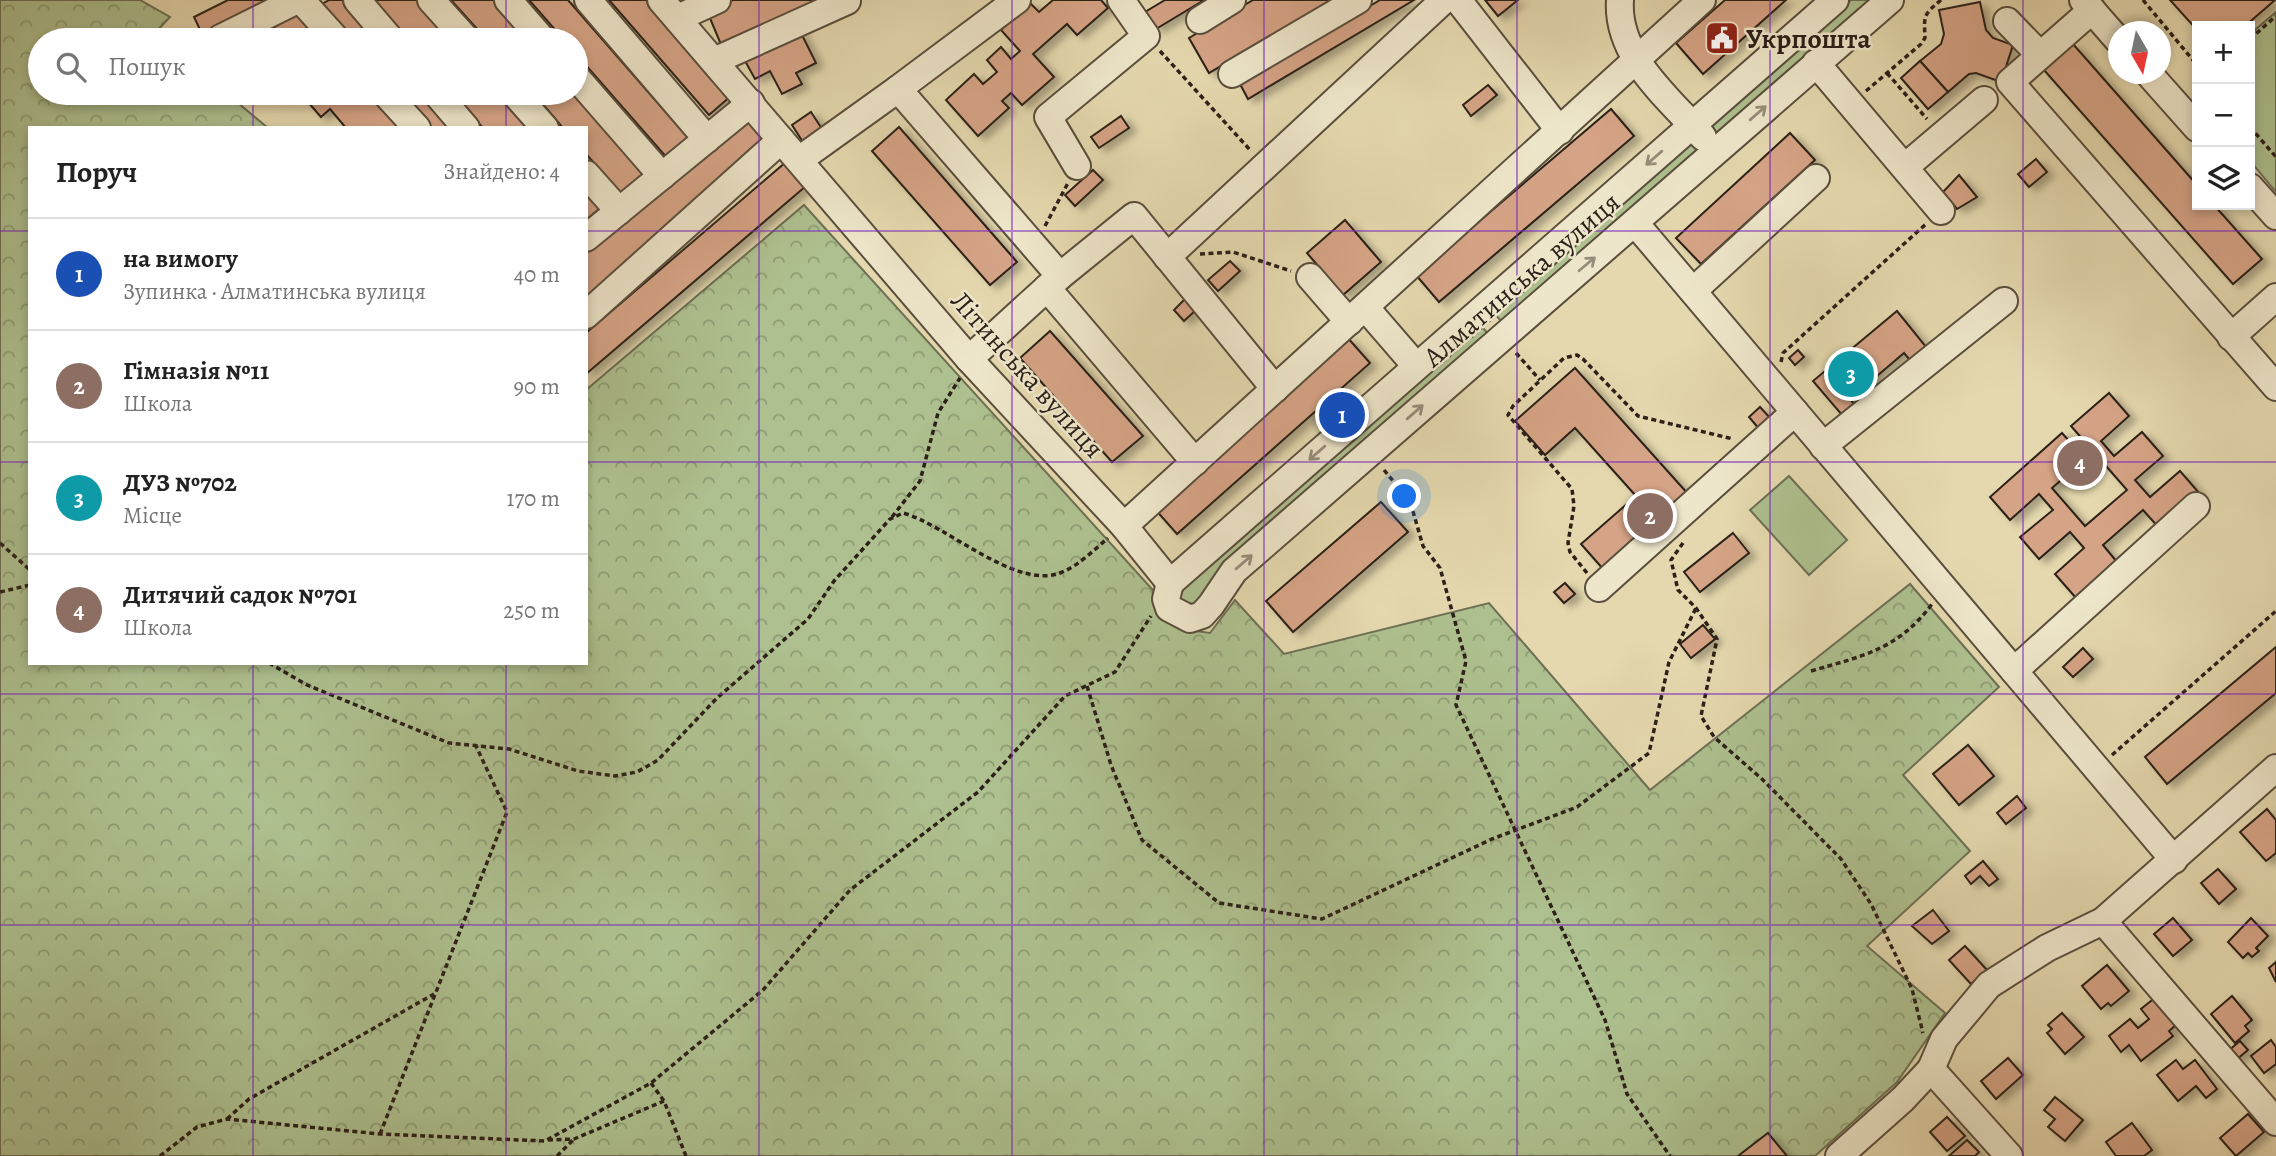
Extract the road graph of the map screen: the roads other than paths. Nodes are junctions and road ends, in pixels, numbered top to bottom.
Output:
1 (299, 0) edge
2 (357, 0) edge
3 (431, 0) edge
4 (508, 0) edge
5 (588, 0) edge
6 (717, 0) edge
7 (1017, 0) edge
8 (1121, 0) edge
9 (1232, 0) edge
10 (1358, 0) edge
11 (1444, 0) edge
12 (1458, 0) edge
13 (1620, 0) edge
14 (1702, 0) edge
15 (1835, 0) edge
16 (1890, 0) edge
17 (847, 2) edge
18 (2087, 5) edge
19 (669, 9) edge
20 (1200, 20) dead end
21 (2007, 21) dead end
22 (242, 28) edge
23 (326, 28) edge
24 (381, 28) edge
25 (456, 28) edge
26 (532, 28) edge
27 (2108, 28) edge
28 (2040, 55) junction
29 (714, 61) junction
30 (1636, 62) junction
31 (1816, 63) junction
32 (1232, 74) dead end
33 (2158, 84) edge
34 (898, 89) junction
35 (588, 92) edge
36 (1984, 100) dead end
37 (751, 103) junction
38 (396, 105) edge
39 (446, 105) edge
40 (525, 105) edge
41 (2192, 122) edge
42 (1692, 125) junction
43 (415, 126) edge
44 (464, 126) edge
45 (543, 126) edge
46 (1560, 131) junction
47 (707, 139) junction
48 (781, 140) junction
49 (1715, 151) junction
50 (799, 160) junction
51 (1077, 166) road end
52 (1905, 167) junction
53 (588, 176) edge
54 (662, 176) junction
55 (1816, 178) dead end
56 (2255, 193) edge
57 (619, 211) junction
58 (1941, 211) road end
59 (2276, 216) edge
60 (1635, 223) junction
61 (588, 236) edge
62 (1167, 257) junction
63 (1310, 276) road end
64 (1054, 282) junction
65 (1693, 291) junction
66 (2276, 298) edge
67 (2004, 301) dead end
68 (588, 313) edge
69 (1357, 315) junction
70 (2231, 337) junction
71 (971, 362) junction
72 (1416, 366) junction
73 (2276, 387) edge
74 (1275, 388) junction
75 (1795, 412) junction
76 (1823, 446) junction
77 (1195, 462) junction
78 (2196, 506) dead end
79 (1124, 526) junction
80 (1170, 583) junction
81 (1599, 588) road end
82 (1202, 615) joint
83 (2014, 671) junction
84 (2273, 777) edge
85 (2174, 860) junction
86 (2103, 920) junction
87 (1931, 1069) junction
88 (2271, 1105) edge
89 (1839, 1156) edge
90 (2009, 1156) edge

1 - 22 street
1 - 23 street
2 - 24 street
3 - 25 street
4 - 26 street
5 - 47 street
6 - 19 street
7 - 34 street
8 - 51 street
9 - 20 street
10 - 32 street
11 - 62 street
12 - 46 street
13 - 30 street
14 - 30 street
15 - 42 street, Алматинська вулиця
16 - 31 street, Алматинська вулиця
17 - 29 street
18 - 27 street
18 - 28 street
19 - 29 street, Літинська вулиця
21 - 28 street
28 - 70 street
29 - 37 street, Літинська вулиця
30 - 42 street
30 - 46 street
49 -> 31 street, Алматинська вулиця
31 - 52 street
33 - 41 street
34 - 50 street
34 - 64 street
35 - 54 street
36 - 52 street
37 - 47 street
37 - 48 street, Літинська вулиця
38 - 43 street
39 - 44 street
40 - 45 street
42 - 49 street
42 -> 72 street, Алматинська вулиця
46 - 69 street
47 - 54 street
48 - 50 street, Літинська вулиця
48 - 68 street
49 - 60 street, Алматинська вулиця
50 - 71 street, Літинська вулиця
52 - 58 street
53 - 57 street
54 - 57 street
55 - 65 street
56 - 59 street
57 - 61 street
60 - 65 street
82 -> 60 street, Алматинська вулиця
62 - 64 street
62 - 74 street
63 - 69 street
64 - 71 street
64 - 77 street
65 - 75 street
66 - 70 street
67 - 76 street
69 - 72 street
69 - 74 street
70 - 73 street
71 - 79 street, Літинська вулиця
72 -> 80 street, Алматинська вулиця
74 - 77 street
75 - 76 street
75 - 81 street
76 - 83 street
77 - 79 street
78 - 83 street
79 - 80 street, Літинська вулиця
80 - 82 street, Літинська вулиця
83 - 85 street
84 - 85 street
85 - 86 street
86 - 87 street
86 - 88 street
87 - 89 street
87 - 90 street

